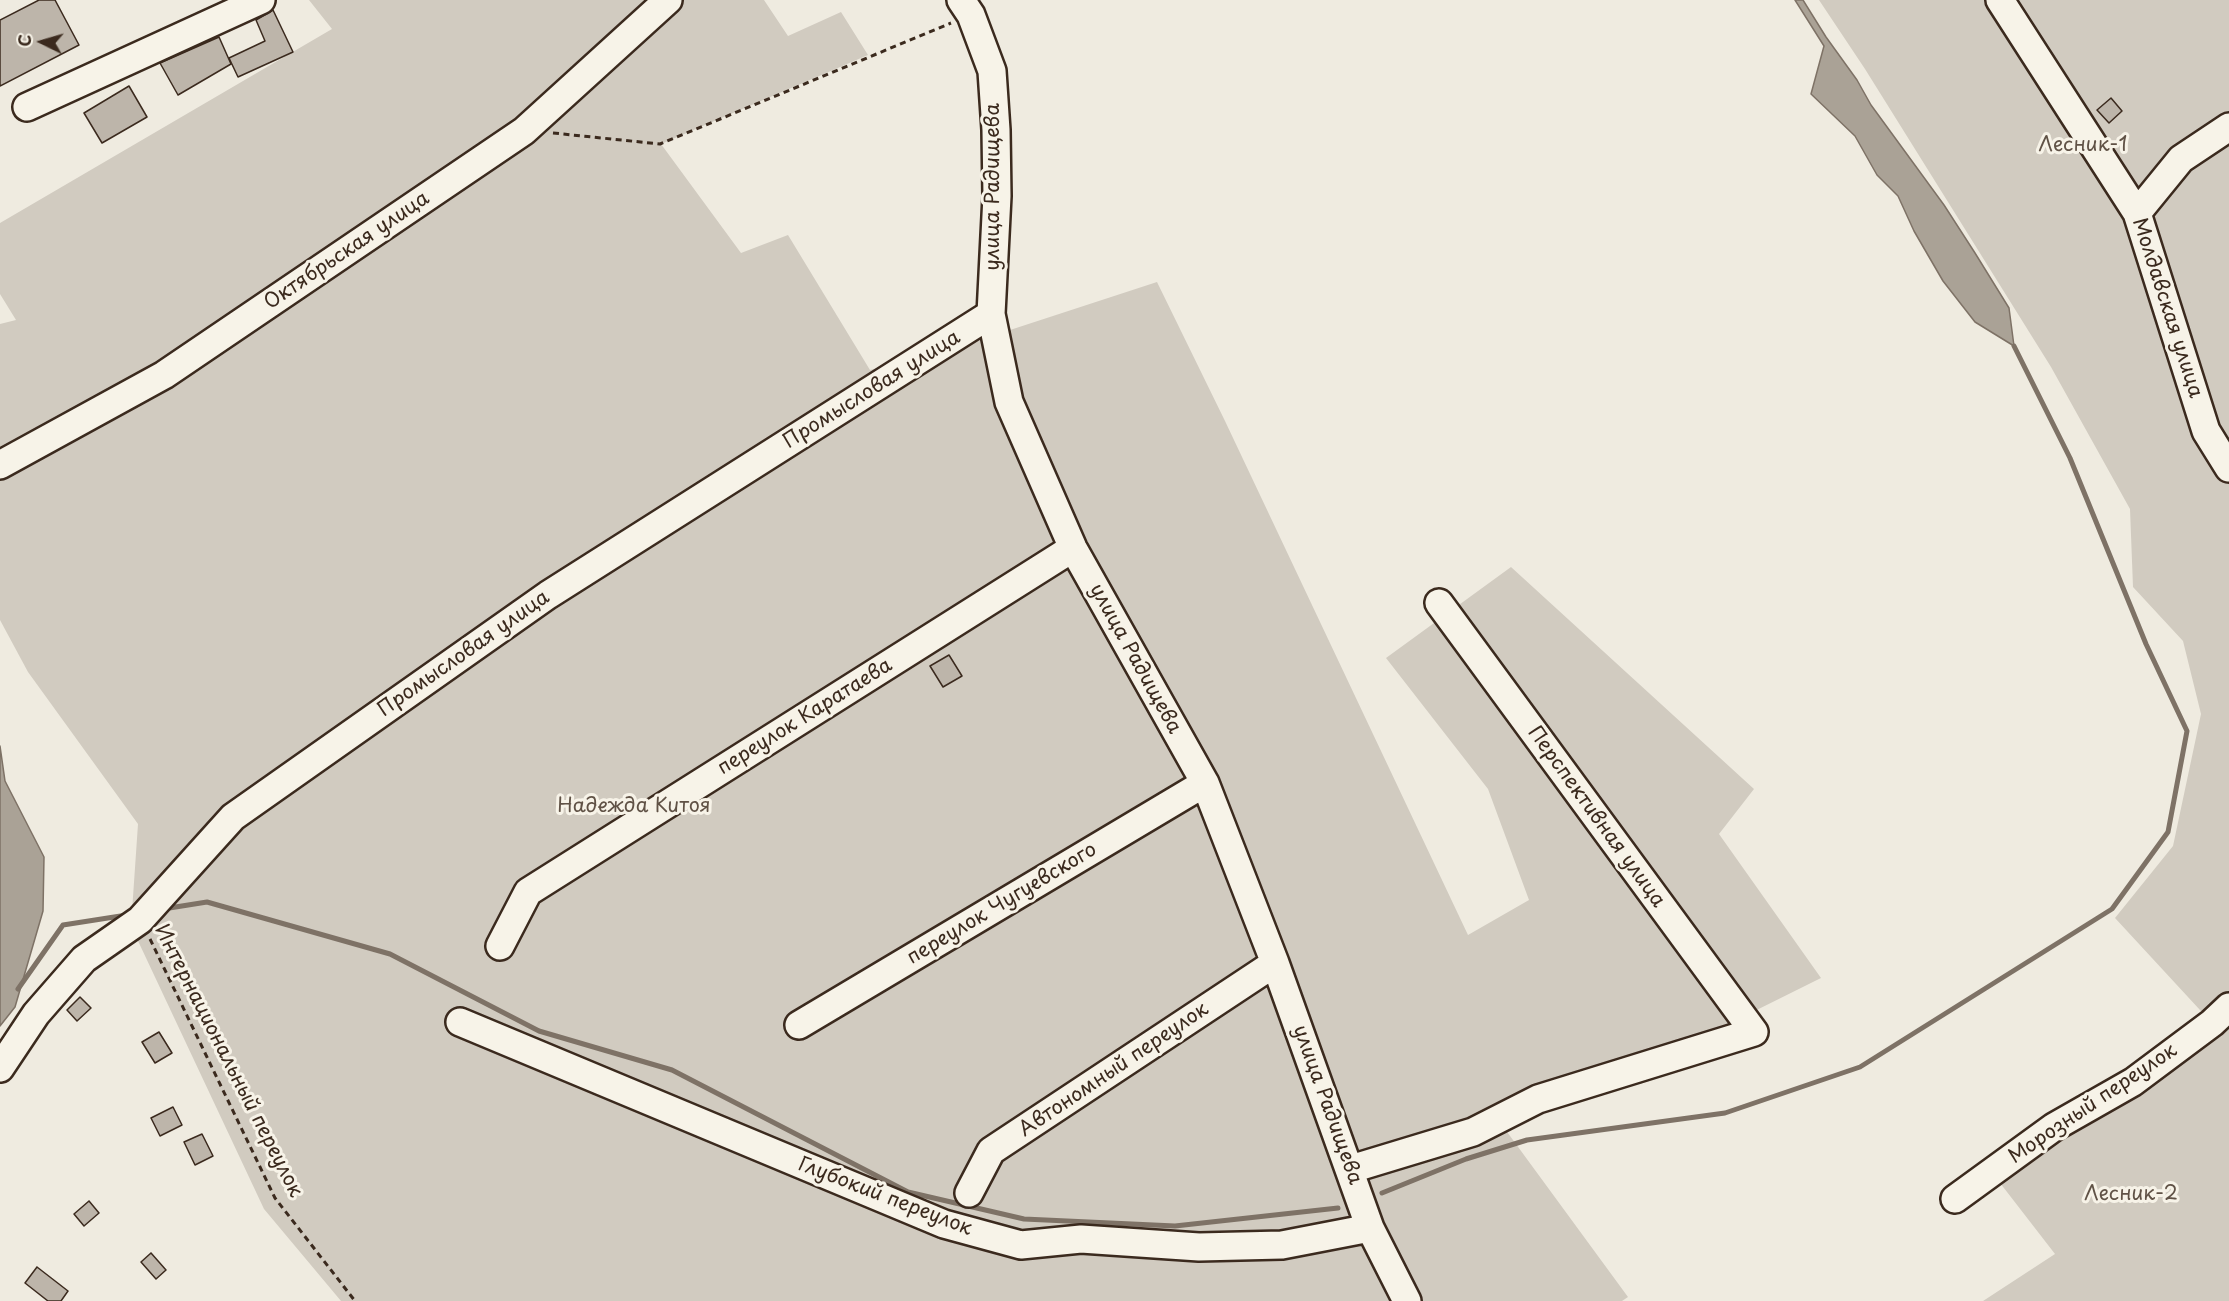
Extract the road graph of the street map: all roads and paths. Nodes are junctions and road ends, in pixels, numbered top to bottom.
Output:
1 (261, 0) edge
2 (668, 0) edge
3 (2000, 0) edge
4 (966, 8) edge
5 (27, 107) dead end
6 (2229, 127) edge
7 (524, 131) junction
8 (2137, 213) junction
9 (991, 315) junction
10 (0, 465) edge
11 (2229, 468) edge
12 (1073, 548) junction
13 (1439, 603) dead end
14 (1205, 783) junction
15 (140, 920) junction
16 (500, 946) dead end
17 (1275, 963) junction
18 (2229, 1007) edge
19 (460, 1022) dead end
20 (799, 1025) dead end
21 (0, 1068) edge
22 (1351, 1169) junction
23 (969, 1193) dead end
24 (1955, 1199) dead end
25 (1370, 1228) junction
26 (355, 1301) edge
27 (1407, 1301) edge

1 - 5 street
2 - 7 street, Октябрьская улица
3 - 8 street, Молдавская улица
4 - 7 path
4 - 9 street, улица Радищева
6 - 8 street
7 - 10 street, Октябрьская улица
8 - 11 street, Молдавская улица
9 - 12 street, улица Радищева
9 - 15 street, Промысловая улица
12 - 14 street, улица Радищева
12 - 16 street, переулок Каратаева
13 - 22 street, Перспективная улица
14 - 17 street, улица Радищева
14 - 20 street, переулок Чугуевского
15 - 21 street, Промысловая улица
15 - 26 path, Интернациональный переулок
17 - 22 street, улица Радищева
17 - 23 street, Автономный переулок
18 - 24 street, Морозный переулок
19 - 25 street, Глубокий переулок
22 - 25 street, улица Радищева
25 - 27 street, улица Радищева

